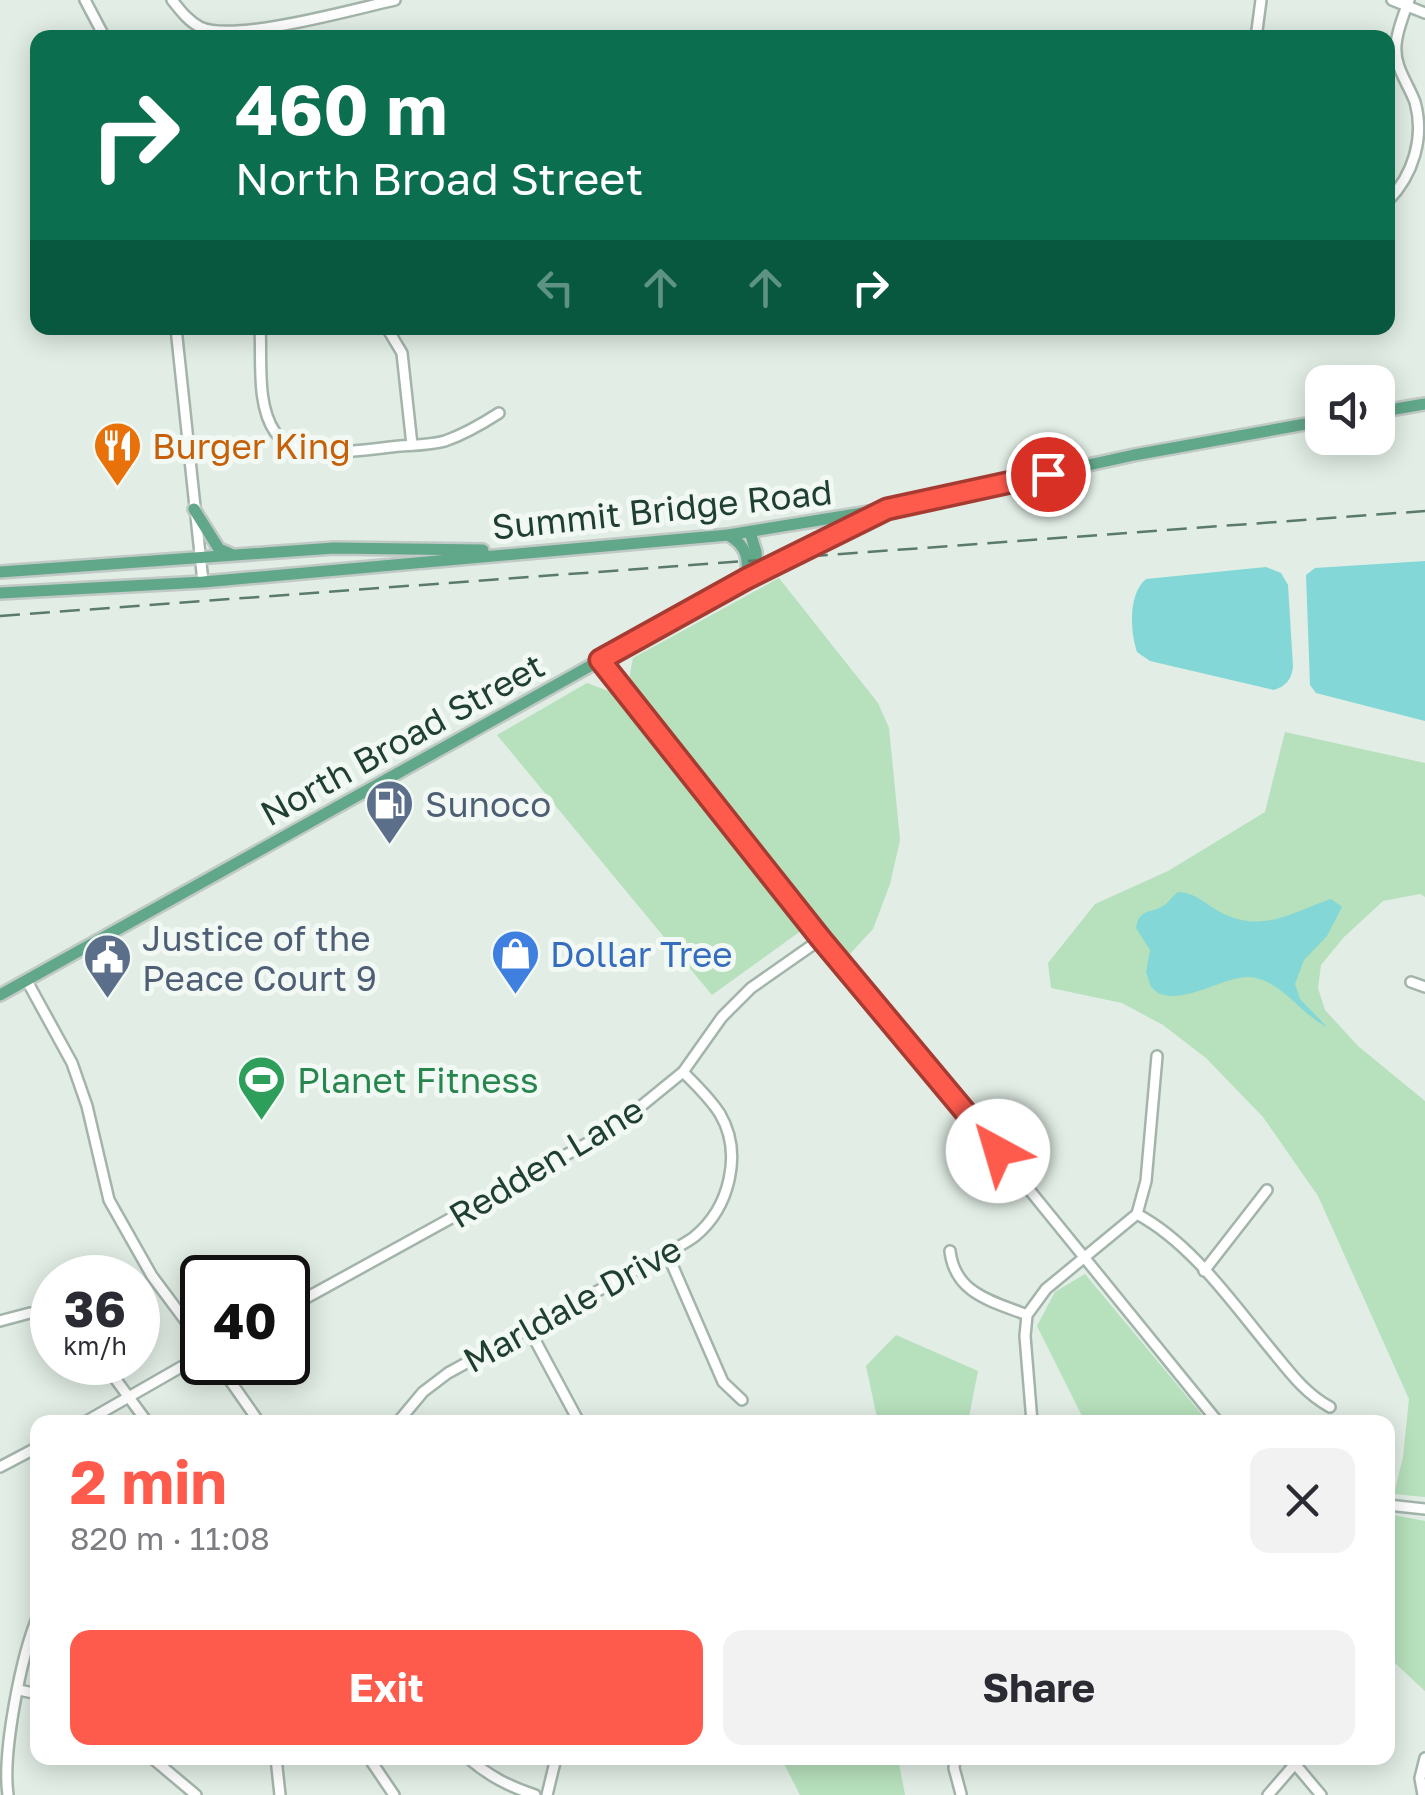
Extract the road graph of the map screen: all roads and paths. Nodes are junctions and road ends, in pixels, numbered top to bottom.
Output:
1 (86, 0) edge
2 (172, 0) edge
3 (395, 0) edge
4 (1261, 0) edge
5 (1392, 0) edge
6 (1408, 3) edge
7 (1425, 13) edge
8 (101, 30) edge
9 (211, 30) edge
10 (247, 30) edge
11 (1257, 30) edge
12 (1395, 47) edge
13 (1395, 47) edge
14 (1395, 191) edge
15 (177, 335) edge
16 (260, 335) edge
17 (391, 335) edge
18 (1425, 404) edge
19 (1395, 409) edge
20 (500, 413) dead end
21 (1305, 424) edge
22 (412, 445) junction
23 (194, 508) junction
24 (887, 509) junction
25 (750, 532) junction
26 (728, 535) junction
27 (528, 551) junction
28 (234, 556) junction
29 (199, 558) junction
30 (0, 572) edge
31 (752, 576) junction
32 (203, 582) junction
33 (0, 593) edge
34 (600, 660) junction
35 (821, 939) junction
36 (27, 981) junction
37 (1410, 982) dead end
38 (1425, 987) edge
39 (0, 996) edge
40 (1157, 1056) dead end
41 (683, 1072) junction
42 (1267, 1190) dead end
43 (1137, 1214) junction
44 (950, 1251) dead end
45 (667, 1253) junction
46 (1084, 1257) junction
47 (1204, 1271) junction
48 (310, 1296) edge
49 (30, 1313) edge
50 (180, 1314) edge
51 (1027, 1316) junction
52 (0, 1321) edge
53 (528, 1330) junction
54 (180, 1368) edge
55 (120, 1385) edge
56 (232, 1385) edge
57 (130, 1398) junction
58 (742, 1400) dead end
59 (1330, 1408) dead end
60 (98, 1415) edge
61 (142, 1415) edge
62 (254, 1415) edge
63 (404, 1415) edge
64 (574, 1415) edge
65 (1031, 1415) edge
66 (1212, 1415) edge
67 (30, 1452) edge
68 (0, 1467) edge
69 (1395, 1506) edge
70 (1425, 1509) edge
71 (30, 1634) edge
72 (18, 1690) junction
73 (30, 1692) edge
74 (1425, 1758) edge
75 (160, 1765) edge
76 (277, 1765) edge
77 (374, 1765) edge
78 (476, 1765) edge
79 (554, 1765) edge
80 (955, 1765) edge
81 (1289, 1765) edge
82 (1297, 1765) edge
83 (961, 1794) edge
84 (8, 1795) edge
85 (196, 1795) edge
86 (280, 1795) edge
87 (394, 1795) edge
88 (535, 1795) edge
89 (547, 1795) edge
90 (1268, 1795) edge
91 (1321, 1795) edge
92 (1423, 1795) edge

1 - 8 street
2 - 9 street
3 - 10 street
4 - 11 street
5 - 6 street
6 - 7 street
6 - 12 street
13 - 14 street
15 - 23 street
16 - 22 street
17 - 22 street
18 - 19 main road
20 - 22 street
21 - 24 main road, Summit Bridge Road
23 - 28 main road
23 - 29 street
24 - 25 main road, Summit Bridge Road
24 - 31 main road, North Broad Street
25 - 26 main road, Summit Bridge Road
25 - 31 main road
26 - 27 main road, Summit Bridge Road
26 - 31 main road
27 - 28 main road
27 - 32 main road, Summit Bridge Road
28 - 29 main road
29 - 30 main road
29 - 32 street
31 - 34 main road, North Broad Street
32 - 33 main road, Summit Bridge Road
34 - 35 street
34 - 36 main road, North Broad Street
35 - 41 street, Redden Lane
35 - 46 street
36 - 39 main road, North Broad Street
36 - 50 street
37 - 38 street
40 - 43 street
41 - 45 street, Marldale Drive
41 - 48 street, Redden Lane
42 - 47 street
43 - 46 street
43 - 47 street
44 - 51 street
45 - 53 street, Marldale Drive
45 - 58 street
46 - 51 street
46 - 66 street
47 - 59 street
49 - 52 street
51 - 65 street
53 - 63 street, Marldale Drive
53 - 64 street
54 - 57 street
55 - 57 street
56 - 62 street
57 - 60 street
57 - 61 street
67 - 68 street
69 - 70 street
71 - 72 street
72 - 73 street
72 - 84 street
74 - 92 street
75 - 85 street
76 - 86 street
77 - 87 street
78 - 88 street
79 - 89 street
80 - 83 street
81 - 90 street
82 - 91 street

